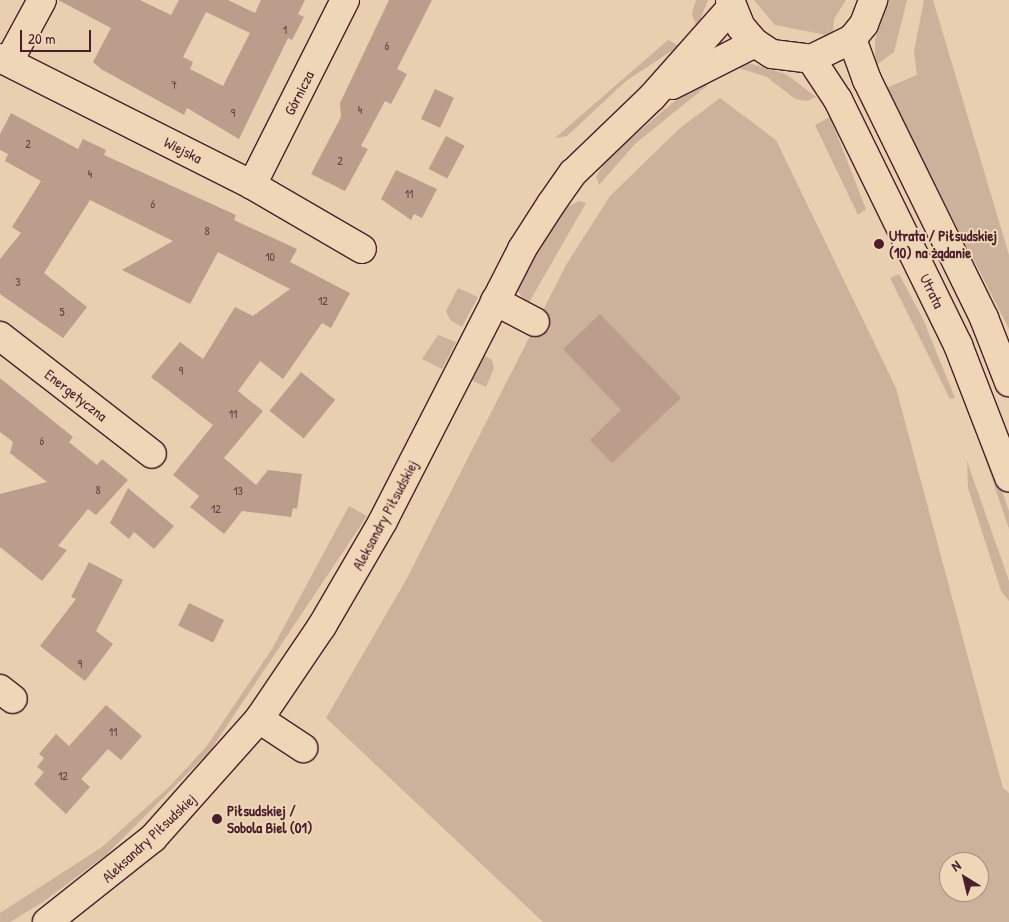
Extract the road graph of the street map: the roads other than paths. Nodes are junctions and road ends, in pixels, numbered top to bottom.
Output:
1 (42, 0) edge
2 (345, 0) edge
3 (873, 0) edge
4 (731, 4) edge
5 (852, 40) junction
6 (755, 43) junction
7 (4, 59) edge
8 (812, 59) junction
9 (652, 97) junction
10 (252, 185) junction
11 (362, 249) dead end
12 (495, 302) junction
13 (536, 322) dead end
14 (0, 336) edge
15 (1009, 382) edge
16 (152, 454) dead end
17 (1009, 477) edge
18 (259, 719) junction
19 (303, 748) dead end
20 (47, 922) edge

1 - 7 street
2 - 10 street, Górnicza
3 - 5 street
4 - 6 street
4 - 9 street, Aleksandry Piłsudskiej
5 - 8 street
5 - 15 street
6 - 8 street
6 - 9 street, Aleksandry Piłsudskiej
7 - 10 street, Wiejska
8 - 17 street, Utrata
9 - 12 street, Aleksandry Piłsudskiej
10 - 11 street, Wiejska
12 - 13 street
12 - 18 street, Aleksandry Piłsudskiej
14 - 16 street, Energetyczna
18 - 19 street
18 - 20 street, Aleksandry Piłsudskiej

